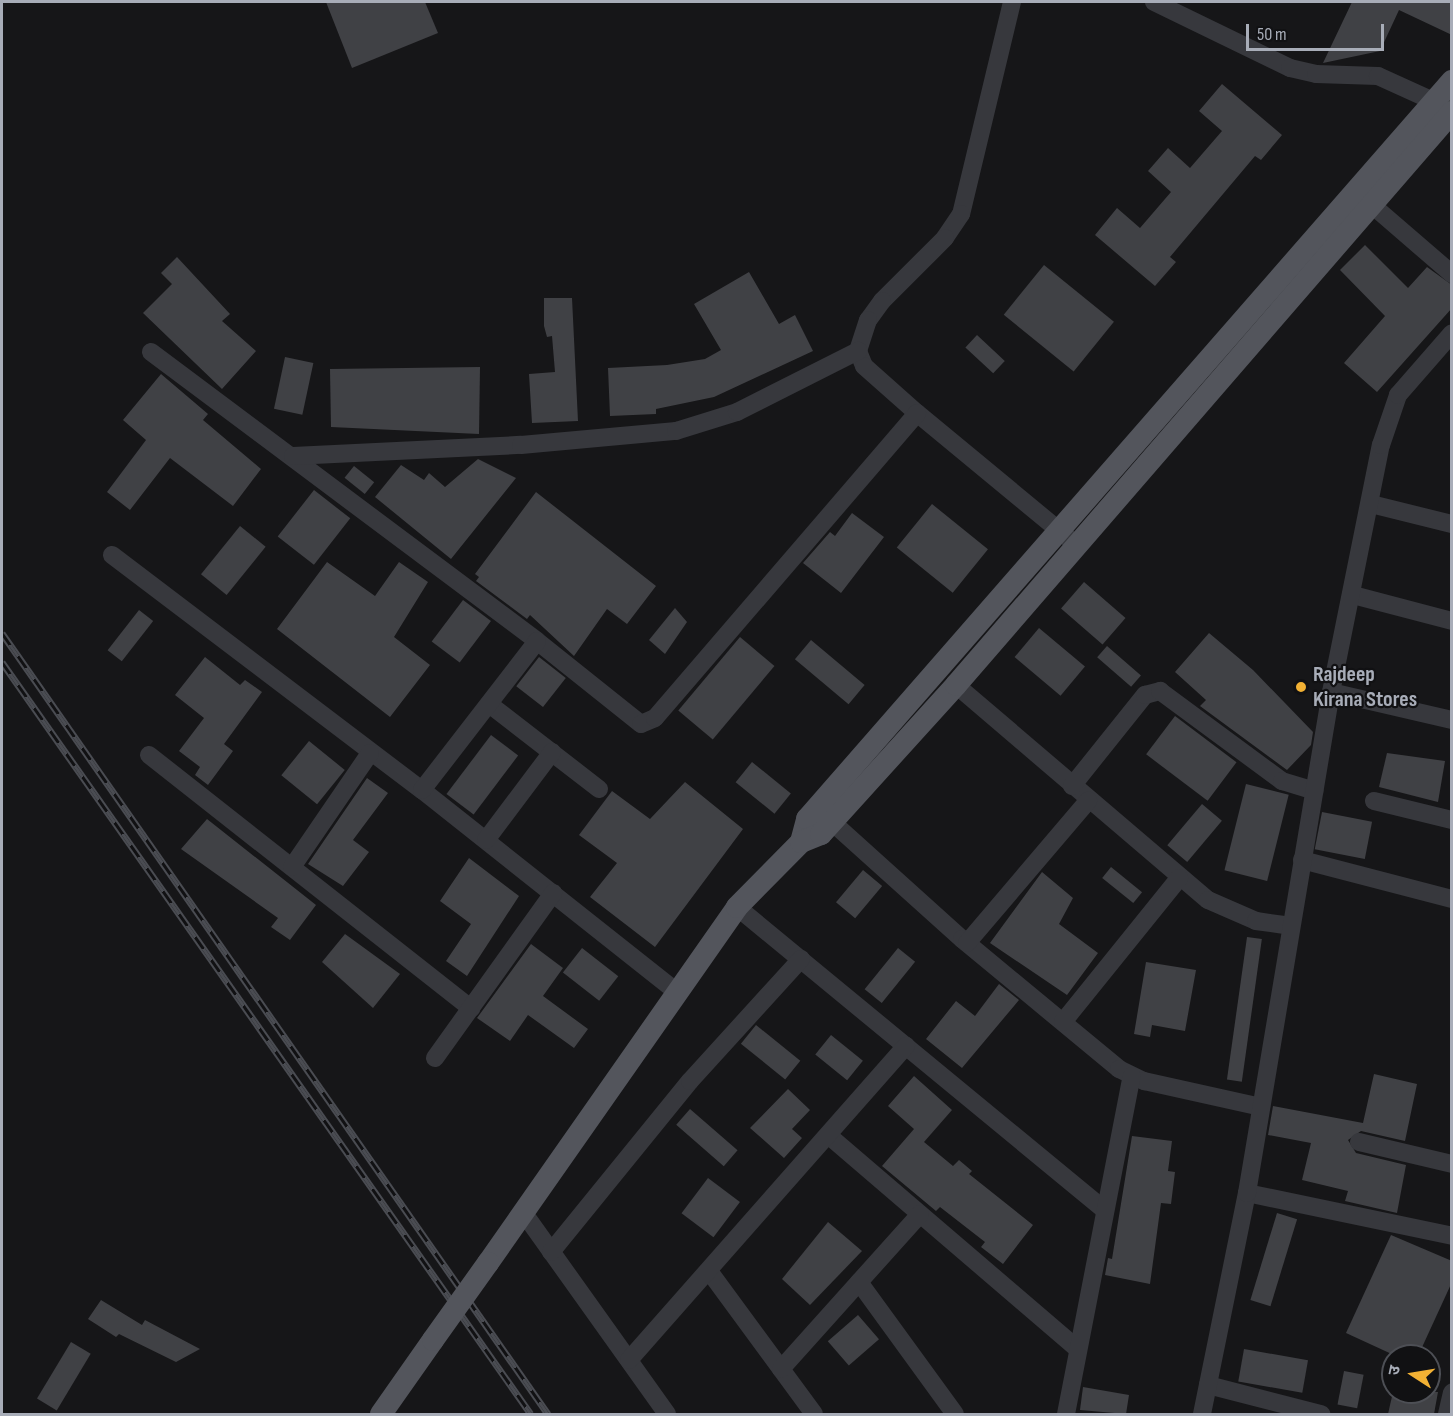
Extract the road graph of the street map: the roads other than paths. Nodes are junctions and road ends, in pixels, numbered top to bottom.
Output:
1 (1012, 2) edge
2 (1154, 2) edge
3 (1452, 81) edge
4 (1446, 108) edge
5 (1372, 205) junction
6 (1452, 274) edge
7 (1452, 333) edge
8 (858, 351) junction
9 (151, 352) dead end
10 (917, 413) junction
11 (293, 456) junction
12 (1371, 504) junction
13 (1452, 524) edge
14 (1059, 531) junction
15 (1078, 546) junction
16 (111, 555) dead end
17 (1353, 595) junction
18 (1452, 621) edge
19 (537, 641) junction
20 (956, 685) junction
21 (1331, 692) junction
22 (489, 704) junction
23 (1452, 720) edge
24 (552, 752) junction
25 (370, 753) junction
26 (149, 755) dead end
27 (1072, 786) junction
28 (599, 789) dead end
29 (422, 790) junction
30 (1314, 791) junction
31 (1088, 801) junction
32 (1374, 801) dead end
33 (1452, 820) edge
34 (832, 822) junction
35 (486, 840) junction
36 (801, 842) junction
37 (1302, 860) junction
38 (292, 867) junction
39 (1179, 878) junction
40 (553, 893) junction
41 (1451, 896) edge
42 (737, 907) junction
43 (1290, 926) junction
44 (967, 943) junction
45 (801, 959) junction
46 (677, 992) junction
47 (471, 1008) junction
48 (1063, 1022) junction
49 (906, 1046) junction
50 (435, 1058) dead end
51 (1132, 1076) junction
52 (1262, 1107) junction
53 (828, 1135) junction
54 (1359, 1142) dead end
55 (1452, 1164) edge
56 (1247, 1193) junction
57 (1104, 1210) junction
58 (523, 1212) junction
59 (920, 1214) junction
60 (1452, 1236) edge
61 (551, 1252) junction
62 (709, 1271) junction
63 (859, 1282) junction
64 (1078, 1349) junction
65 (629, 1360) junction
66 (781, 1369) junction
67 (1208, 1385) junction
68 (381, 1414) edge
69 (667, 1414) edge
70 (814, 1414) edge
71 (955, 1414) edge
72 (1066, 1414) edge
73 (1202, 1414) edge
74 (1321, 1414) edge

1 - 8 street
2 - 4 street
3 - 4 main road
4 - 5 main road
4 - 14 main road
5 - 6 street
5 - 15 main road
7 - 12 street
8 - 10 street
8 - 11 street
9 - 11 street
10 - 14 street
10 - 19 street
11 - 19 street
12 - 13 street
12 - 17 street
14 - 15 street
14 - 36 main road
15 - 20 main road
16 - 25 street
17 - 18 street
17 - 21 street
19 - 22 street
20 - 27 street
20 - 34 main road
21 - 23 street
21 - 30 street
22 - 24 street
22 - 29 street
24 - 28 street
24 - 35 street
25 - 29 street
25 - 38 street
26 - 38 street
27 - 30 street
27 - 31 street
29 - 35 street
30 - 37 street
31 - 39 street
31 - 44 street
32 - 33 street
34 - 36 main road
34 - 44 street
35 - 40 street
36 - 42 main road
37 - 41 street
37 - 43 street
38 - 47 street
39 - 43 street
39 - 48 street
40 - 46 street
40 - 47 street
42 - 45 street
42 - 46 main road
43 - 52 street
44 - 48 street
45 - 49 street
45 - 61 street
46 - 58 main road
47 - 50 street
48 - 51 street
49 - 53 street
49 - 57 street
51 - 52 street
51 - 57 street
52 - 56 street
53 - 59 street
53 - 62 street
54 - 55 street
56 - 60 street
56 - 67 street
57 - 64 street
58 - 61 street
58 - 68 main road, bridge
59 - 63 street
59 - 64 street
61 - 65 street
62 - 65 street
62 - 66 street
63 - 66 street
63 - 71 street
64 - 72 street
65 - 69 street
66 - 70 street
67 - 73 street
67 - 74 street

